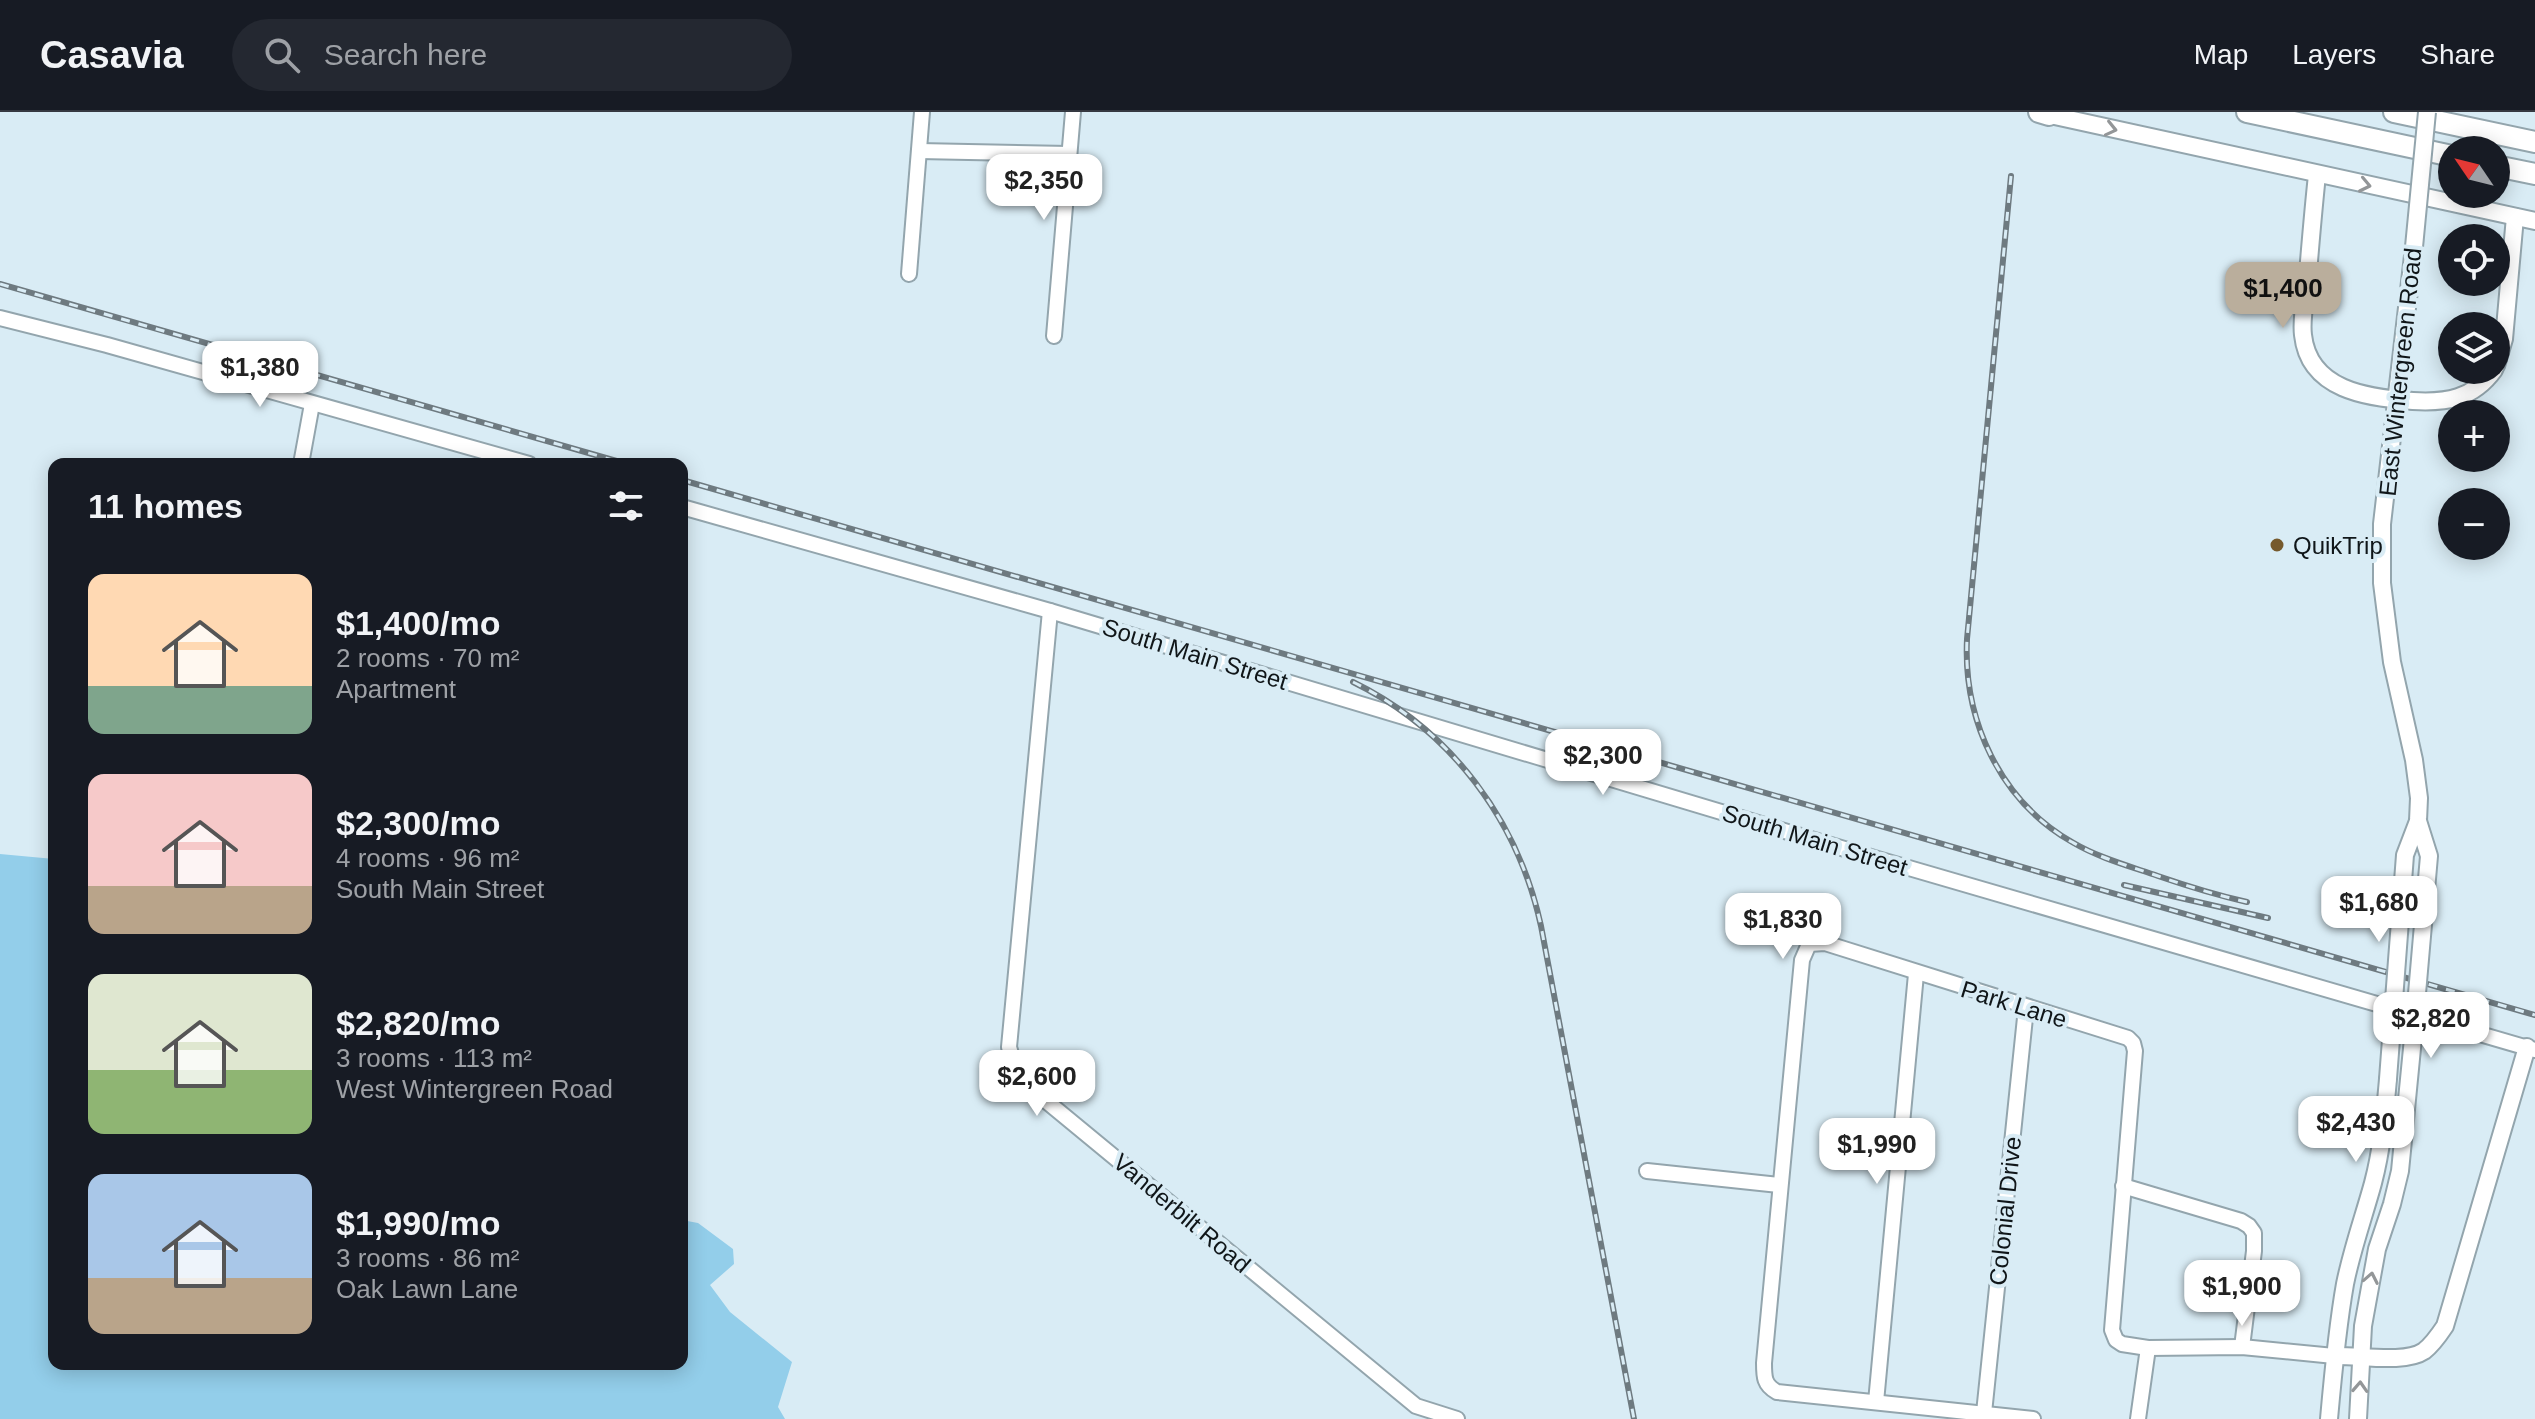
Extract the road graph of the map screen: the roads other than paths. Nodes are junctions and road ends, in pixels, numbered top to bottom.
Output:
1 (922, 112) edge
2 (1073, 112) edge
3 (2247, 112) edge
4 (2394, 112) edge
5 (2427, 112) edge
6 (2041, 113) edge
7 (2535, 142) edge
8 (919, 151) junction
9 (2438, 153) edge
10 (1069, 154) junction
11 (2510, 169) edge
12 (2535, 174) edge
13 (2317, 175) junction
14 (2515, 217) junction
15 (2535, 221) edge
16 (909, 274) dead end
17 (2506, 312) edge
18 (0, 318) edge
19 (1054, 336) dead end
20 (2480, 384) edge
21 (2395, 399) junction
22 (312, 404) junction
23 (302, 458) edge
24 (507, 458) edge
25 (688, 509) edge
26 (1050, 611) junction
27 (2418, 821) junction
28 (1916, 974) junction
29 (2026, 1008) junction
30 (2531, 1048) edge
31 (1647, 1171) dead end
32 (1779, 1185) junction
33 (2123, 1186) junction
34 (2242, 1347) junction
35 (2148, 1348) junction
36 (2361, 1355) junction
37 (2334, 1356) junction
38 (1876, 1402) junction
39 (1984, 1413) junction
40 (1457, 1419) edge
41 (2033, 1419) edge
42 (2138, 1419) edge
43 (2329, 1419) edge
44 (2358, 1419) edge

1 - 8 street
2 - 10 street
3 - 9 highway
4 - 7 highway
5 - 21 main road, East Wintergreen Road, bridge
6 -> 13 main road
8 - 10 street
8 - 16 street
10 - 19 street
11 - 12 highway
13 -> 14 main road
13 - 21 main road
14 - 15 main road
14 - 17 main road
18 - 22 street
20 - 21 main road
21 - 27 main road, East Wintergreen Road
22 - 23 street
22 - 24 street
25 - 26 street, South Main Street
26 - 30 street, South Main Street
26 - 40 street, Vanderbilt Road
36 -> 27 main road, bridge
27 - 37 main road, bridge
28 - 29 street, Park Lane
28 - 32 street, Park Lane
28 - 38 street
29 - 33 street, Park Lane
29 - 39 street, Colonial Drive
30 - 36 main road
31 - 32 street
32 - 38 street, Park Lane
33 - 34 street
33 - 35 street, Park Lane
34 - 35 street, Park Lane
34 - 37 street, Park Lane
35 - 42 street
36 - 37 main road
44 -> 36 main road
37 - 43 main road
38 - 39 street, Park Lane
39 - 41 street, Park Lane

